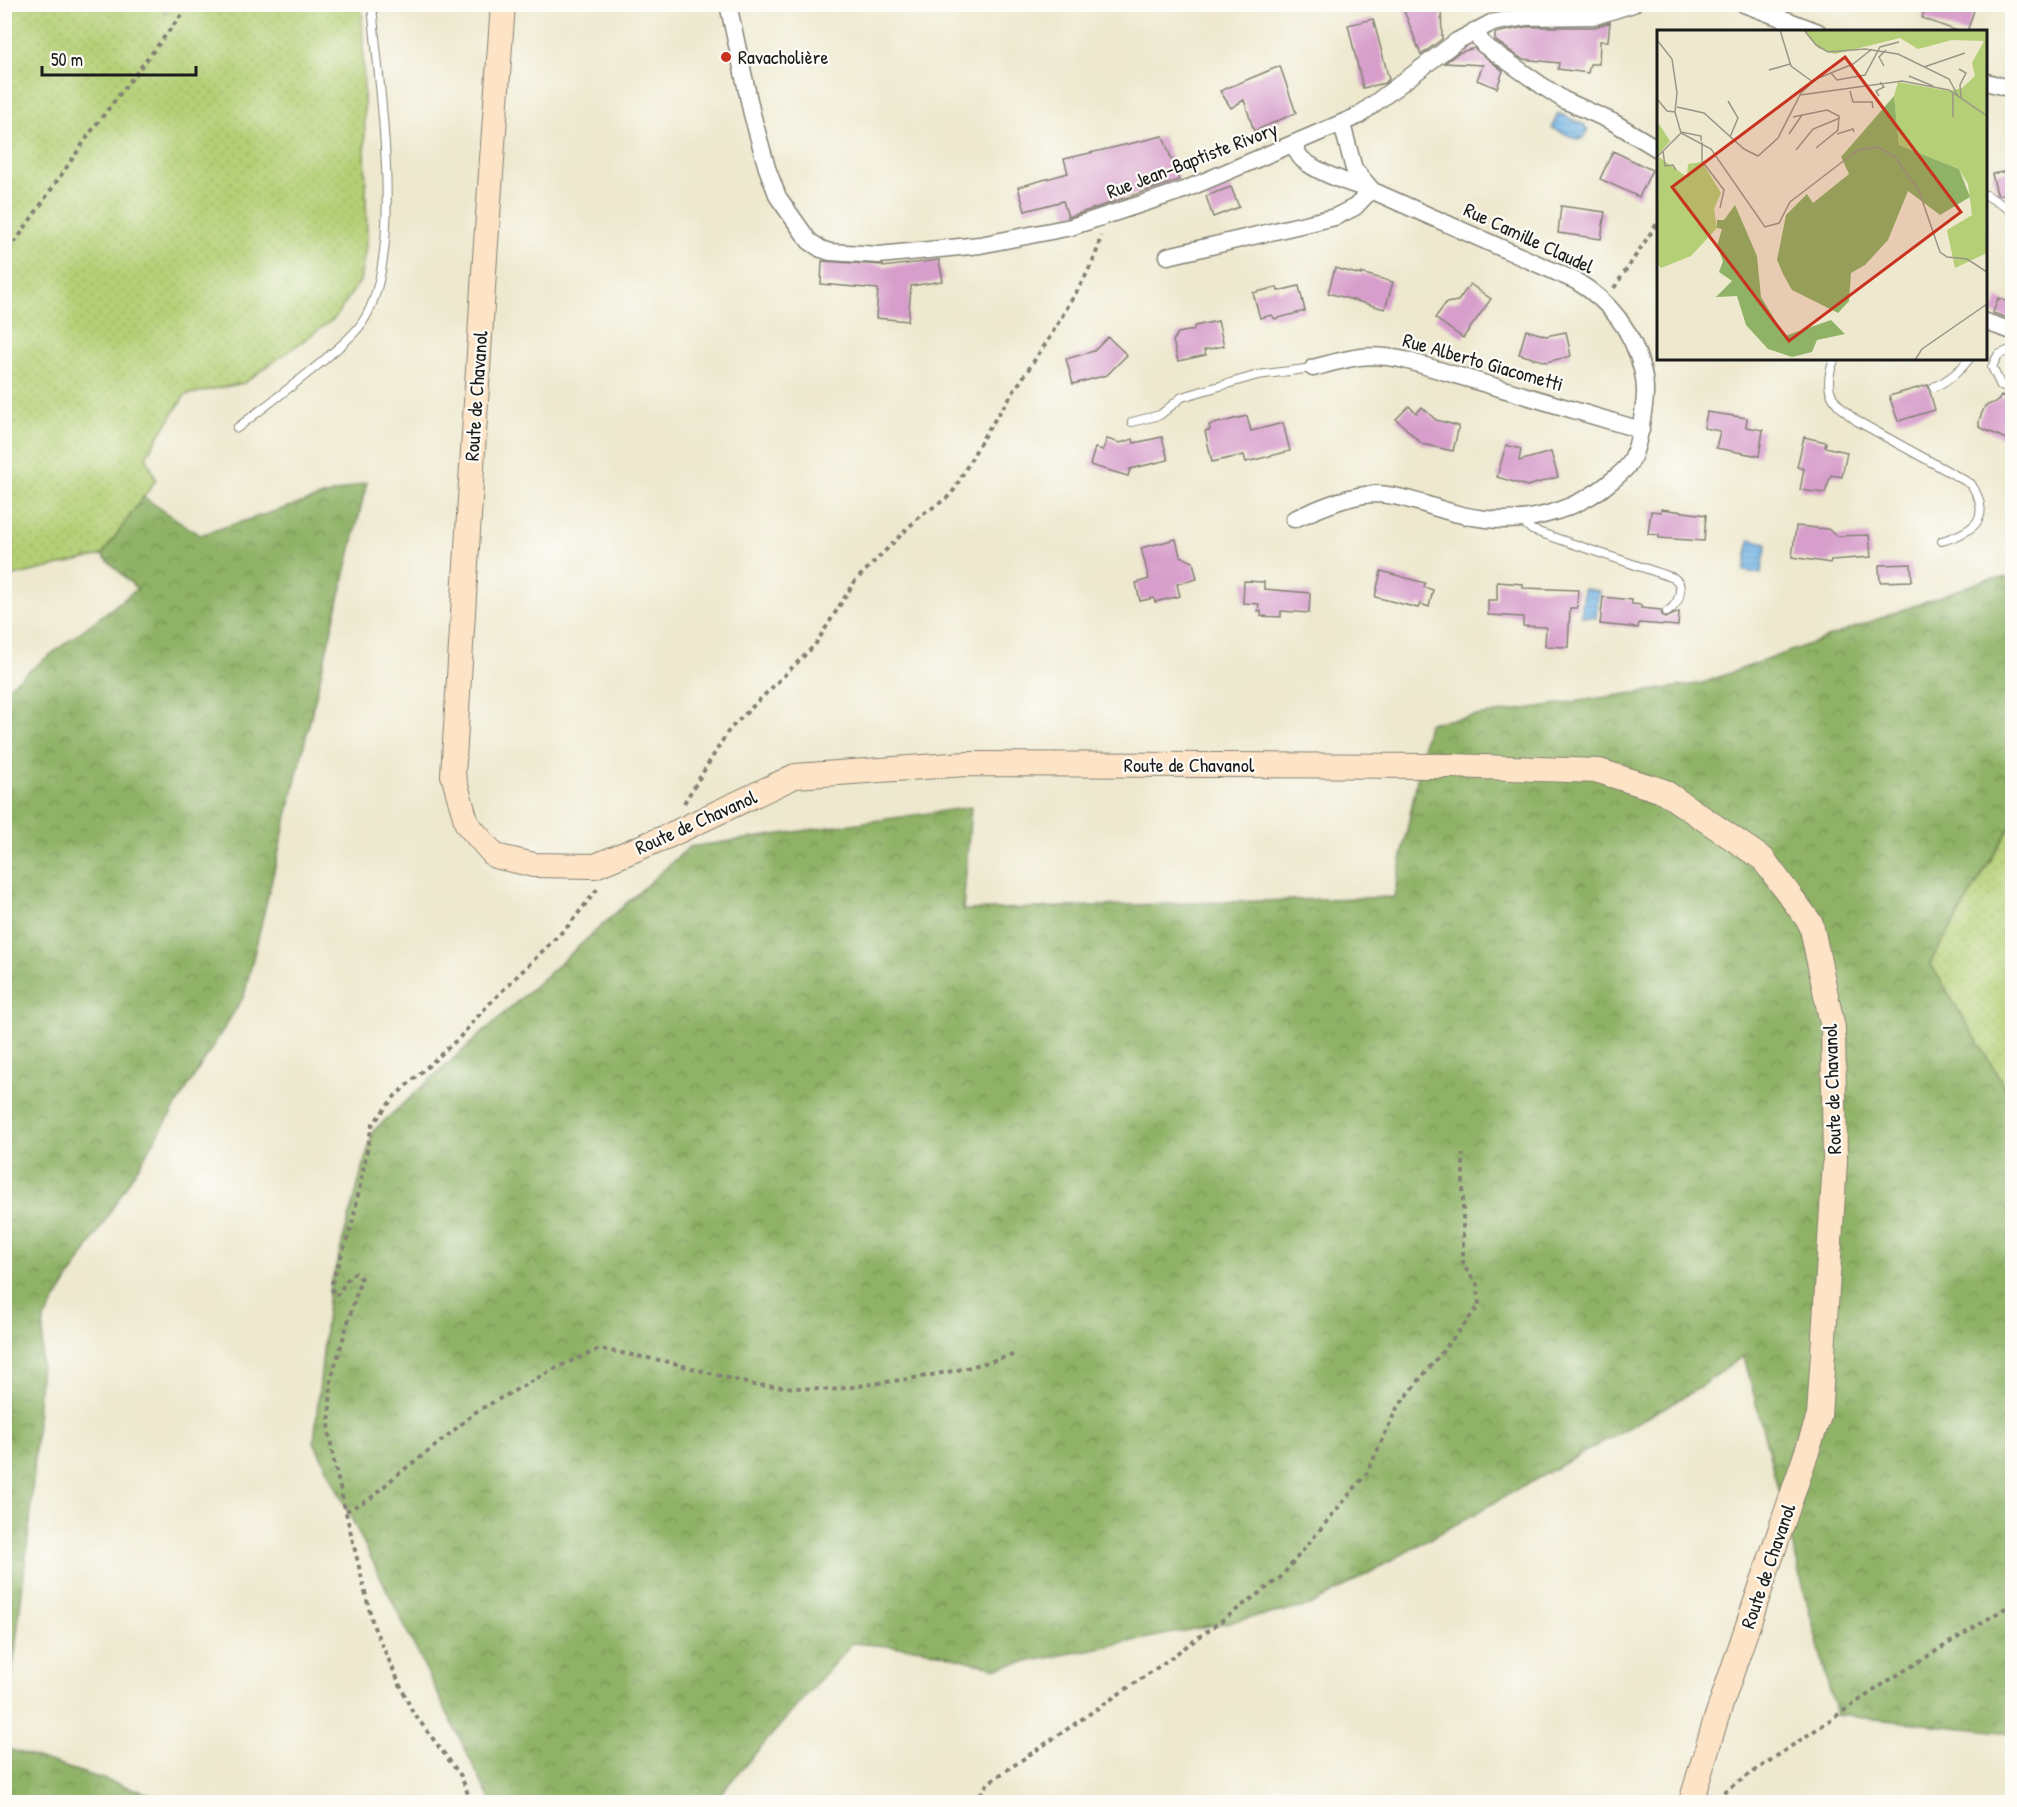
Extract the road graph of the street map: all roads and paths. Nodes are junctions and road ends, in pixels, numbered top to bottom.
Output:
1 (190, 4) edge
2 (372, 4) edge
3 (503, 4) edge
4 (728, 4) edge
5 (1527, 4) edge
6 (1633, 4) edge
7 (1744, 4) edge
8 (1514, 19) junction
9 (1813, 30) edge
10 (1474, 31) junction
11 (1987, 82) edge
12 (2013, 89) edge
13 (1342, 124) junction
14 (1294, 143) junction
15 (1657, 148) edge
16 (1371, 190) junction
17 (1987, 196) edge
18 (2013, 212) edge
19 (1097, 219) junction
20 (1657, 225) edge
21 (1168, 256) dead end
22 (4, 258) edge
23 (1605, 302) junction
24 (1987, 322) edge
25 (2013, 331) edge
26 (2013, 350) edge
27 (1834, 360) edge
28 (1968, 360) edge
29 (1313, 368) joint
30 (1934, 387) dead end
31 (2013, 390) edge
32 (1132, 422) dead end
33 (237, 428) dead end
34 (1641, 430) junction
35 (1524, 518) junction
36 (1294, 519) dead end
37 (1942, 541) dead end
38 (1667, 612) dead end
39 (668, 836) junction
40 (619, 856) junction
41 (1463, 1154) dead end
42 (1013, 1355) dead end
43 (346, 1511) junction
44 (2013, 1604) edge
45 (471, 1803) edge
46 (975, 1803) edge
47 (1691, 1803) edge
48 (1708, 1803) edge

1 - 22 path
2 - 33 lane
3 - 40 street, Route de Chavanol
4 - 19 street, Rue Jean-Baptiste Rivory
5 - 8 lane
6 - 8 street, Rue Jean-Baptiste Rivory
7 - 9 street
8 - 10 street, Rue Jean-Baptiste Rivory
10 - 13 street, Rue Jean-Baptiste Rivory
10 - 15 street
11 - 12 street
13 - 14 street, Rue Jean-Baptiste Rivory
13 - 16 street, Rue Camille Claudel
14 - 16 street, Rue Camille Claudel
14 - 19 street, Rue Jean-Baptiste Rivory
16 - 21 street
16 - 23 street, Rue Camille Claudel
17 - 18 lane
19 - 39 path
20 - 23 path
23 - 34 street, Rue Camille Claudel
24 - 25 street
26 - 31 lane
27 - 37 lane
28 - 30 lane
29 - 32 lane
29 - 34 street, Rue Alberto Giacometti
34 - 35 street, Rue Camille Claudel
35 - 36 street, Rue Camille Claudel
35 - 38 lane
39 - 40 street, Route de Chavanol
39 - 47 street, Route de Chavanol
40 - 43 path
41 - 46 path
42 - 43 path
43 - 45 path
44 - 48 path

